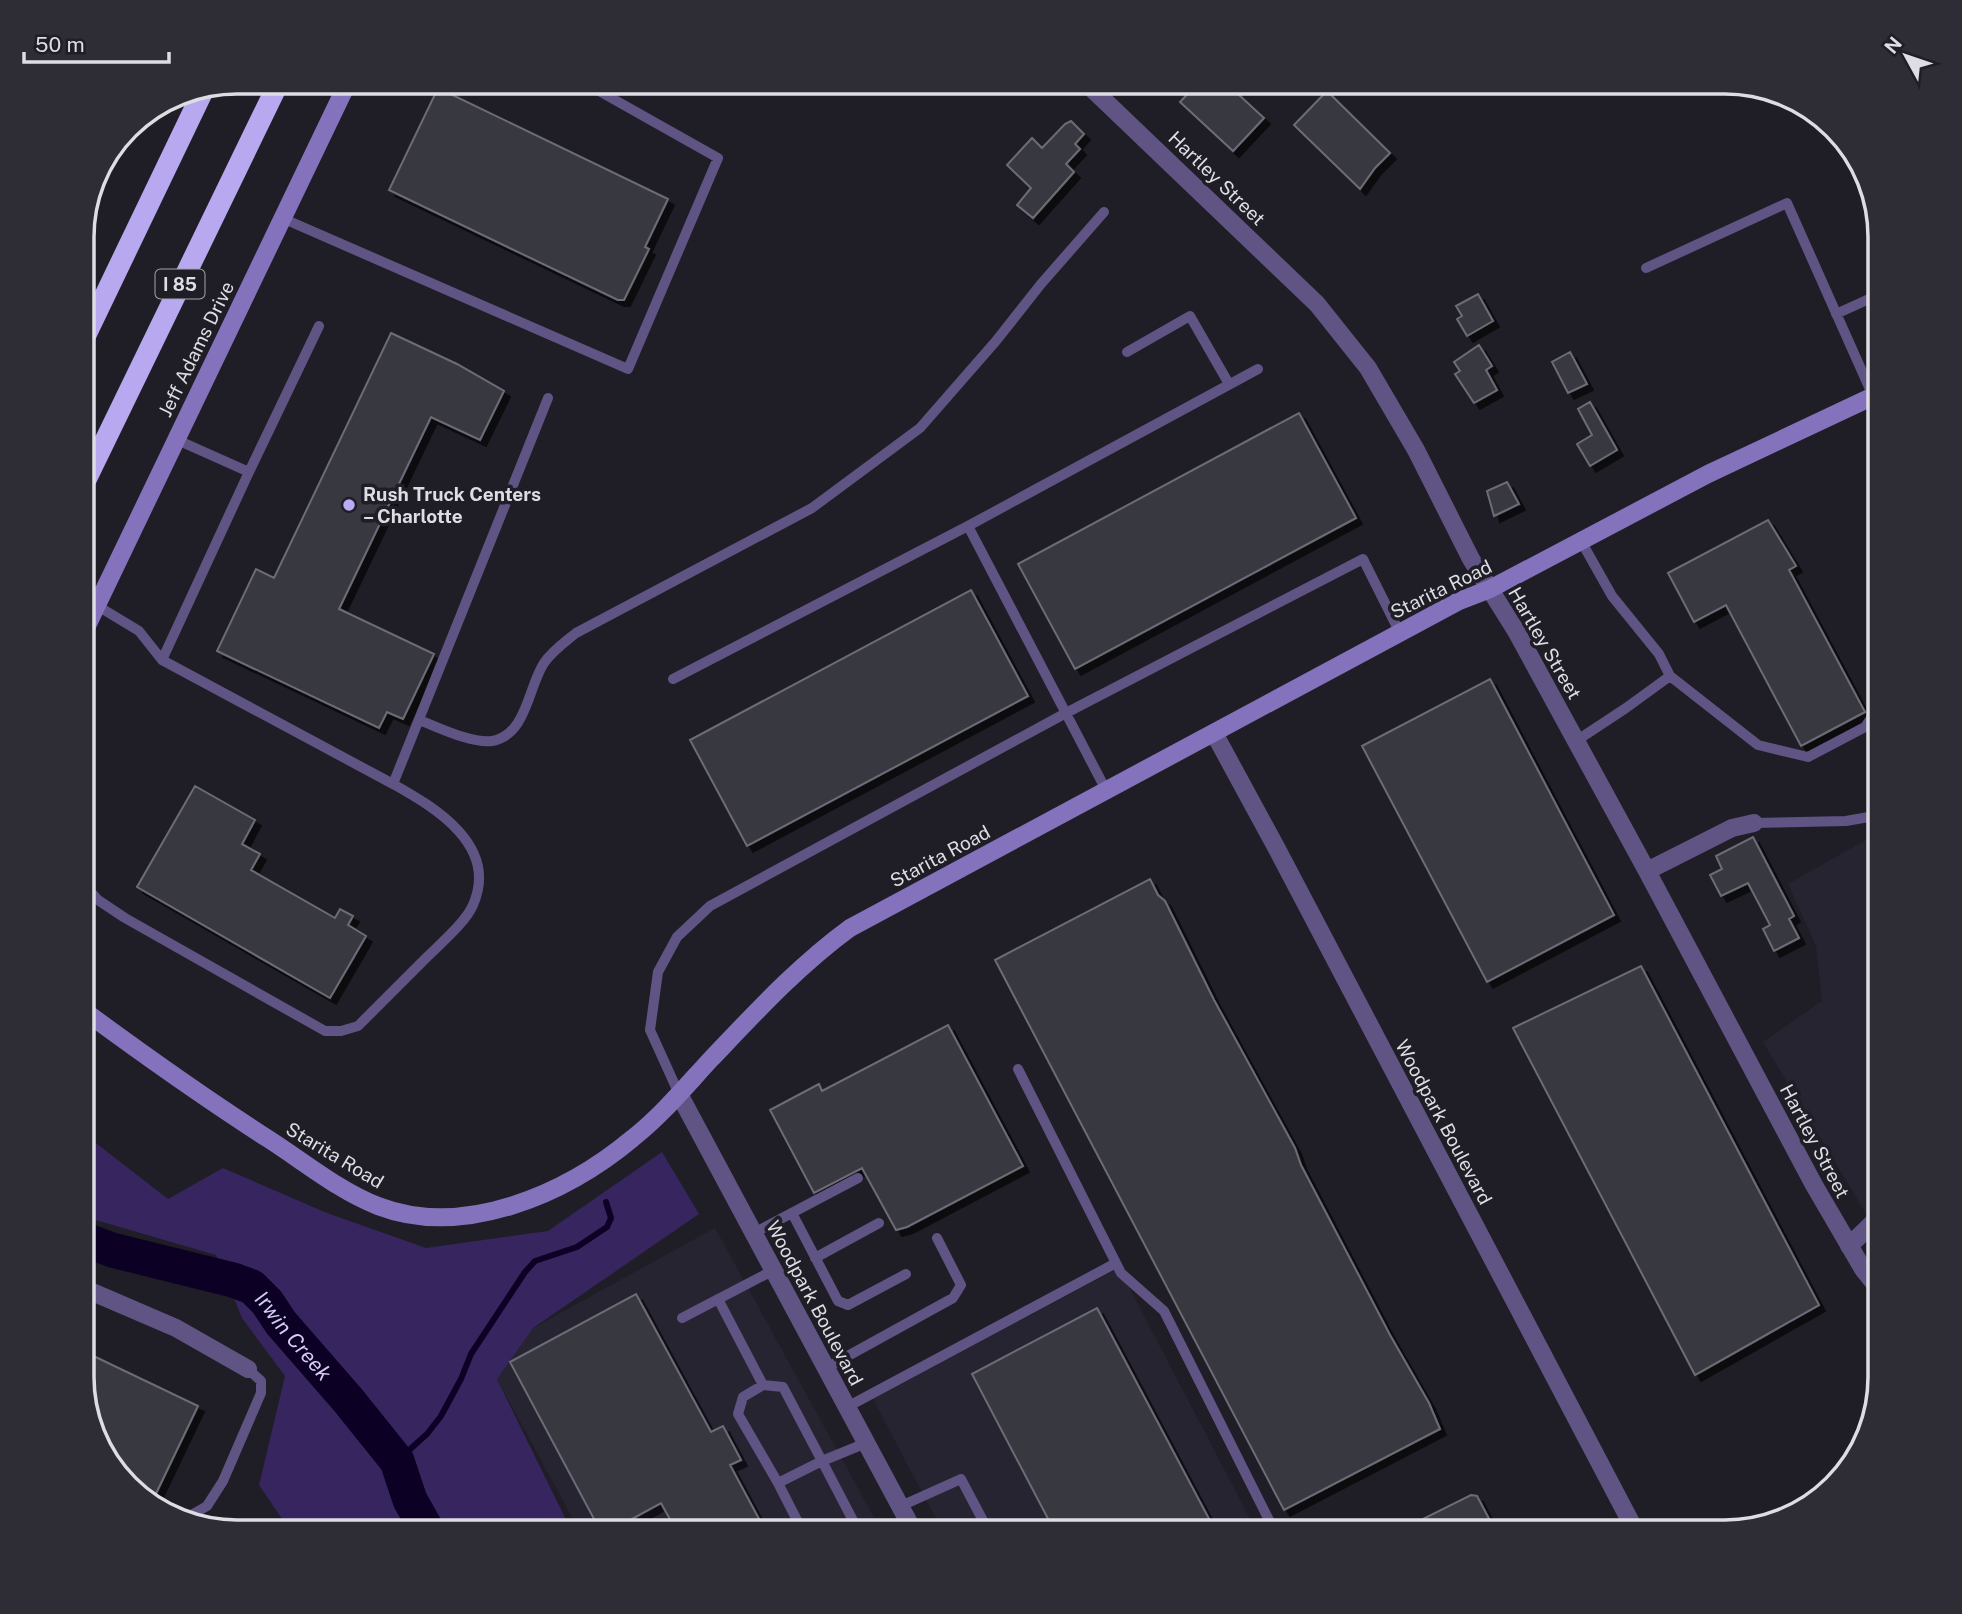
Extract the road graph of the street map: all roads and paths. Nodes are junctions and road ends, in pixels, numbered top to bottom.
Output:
1 (273, 95) edge
2 (342, 95) edge
3 (606, 95) edge
4 (1099, 95) edge
5 (199, 100) edge
6 (1104, 212) dead end
7 (282, 218) junction
8 (1646, 268) dead end
9 (1868, 299) edge
10 (1836, 314) junction
11 (95, 316) edge
12 (318, 326) dead end
13 (1127, 352) dead end
14 (1258, 369) dead end
15 (1868, 378) edge
16 (1229, 384) junction
17 (548, 398) dead end
18 (1868, 398) edge
19 (175, 439) junction
20 (95, 460) edge
21 (248, 472) junction
22 (968, 526) junction
23 (1581, 541) junction
24 (1490, 589) junction
25 (96, 605) joint
26 (1400, 633) junction
27 (162, 660) junction
28 (1670, 676) junction
29 (673, 679) dead end
30 (1066, 713) junction
31 (419, 720) junction
32 (1868, 724) edge
33 (1214, 733) junction
34 (1576, 741) junction
35 (393, 784) junction
36 (1107, 790) junction
37 (1868, 818) edge
38 (1754, 824) joint
39 (1647, 870) junction
40 (95, 897) edge
41 (95, 1019) edge
42 (1018, 1069) dead end
43 (679, 1094) junction
44 (858, 1178) dead end
45 (792, 1213) junction
46 (879, 1223) dead end
47 (1868, 1228) edge
48 (754, 1233) junction
49 (937, 1238) dead end
50 (1849, 1246) junction
51 (815, 1258) junction
52 (1116, 1263) junction
53 (774, 1270) junction
54 (906, 1274) dead end
55 (1868, 1275) edge
56 (95, 1293) edge
57 (718, 1299) junction
58 (681, 1318) dead end
59 (826, 1368) junction
60 (248, 1369) joint
61 (763, 1385) junction
62 (847, 1407) junction
63 (866, 1443) junction
64 (822, 1461) junction
65 (778, 1483) junction
66 (901, 1506) junction
67 (195, 1513) edge
68 (797, 1520) edge
69 (853, 1520) edge
70 (908, 1520) edge
71 (983, 1520) edge
72 (1269, 1520) edge
73 (1630, 1520) edge

1 - 20 highway, I 85
2 - 7 street, Jeff Adams Drive
3 - 7 lane
4 - 24 street, Hartley Street
5 - 11 highway
6 - 31 lane
7 - 19 street, Jeff Adams Drive
8 - 10 lane
9 - 10 lane
10 - 15 lane
12 - 21 lane
13 - 16 lane
14 - 16 lane
16 - 22 lane
17 - 31 lane
18 - 23 street, Starita Road
19 - 21 lane
19 - 25 street, Jeff Adams Drive
21 - 27 lane
22 - 29 lane
22 - 30 lane
23 - 24 street, Starita Road
23 - 28 lane
24 - 26 street, Starita Road
24 - 34 street, Hartley Street
25 - 27 lane
26 - 30 lane
26 - 33 street, Starita Road
27 - 35 lane
28 - 32 lane
28 - 34 lane
30 - 36 lane
30 - 43 lane
31 - 35 lane
33 - 36 street, Starita Road
33 - 73 street, Woodpark Boulevard
34 - 39 street, Hartley Street
35 - 40 lane
36 - 43 street, Starita Road
37 - 38 lane
38 - 39 street
39 - 50 street, Hartley Street
41 - 43 street, Starita Road
42 - 52 lane
43 - 48 street, Woodpark Boulevard
44 - 45 lane
45 - 48 lane
45 - 51 lane
46 - 51 lane
47 - 50 street
48 - 53 street, Woodpark Boulevard
49 - 59 lane
50 - 55 street, Hartley Street
51 - 54 lane
52 - 62 lane
52 - 72 lane
53 - 57 lane
53 - 59 street, Woodpark Boulevard
56 - 60 street
57 - 58 lane
57 - 61 lane
59 - 62 street, Woodpark Boulevard
60 - 67 lane
61 - 64 lane
61 - 65 lane
62 - 63 street, Woodpark Boulevard
63 - 64 lane
63 - 66 street, Woodpark Boulevard
64 - 65 lane
64 - 69 lane
65 - 68 lane
66 - 70 street, Woodpark Boulevard
66 - 71 lane

